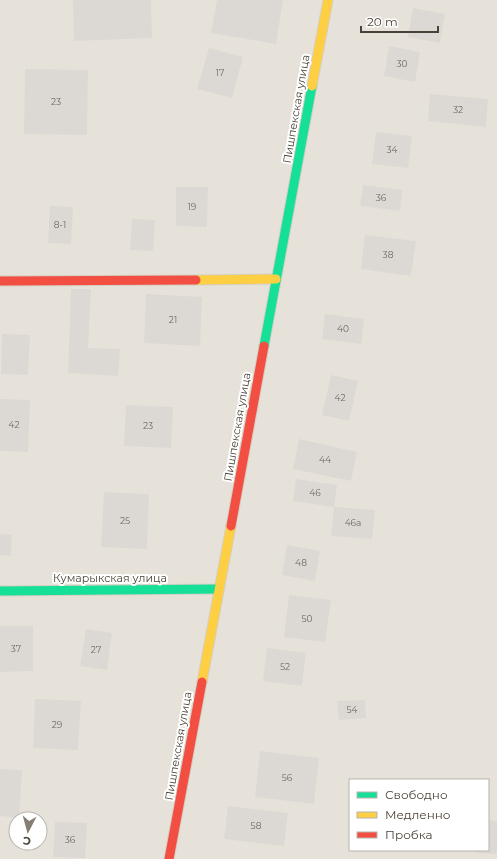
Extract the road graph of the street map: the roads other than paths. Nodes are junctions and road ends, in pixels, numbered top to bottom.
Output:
1 (328, 0) edge
2 (276, 279) junction
3 (0, 281) edge
4 (219, 589) junction
5 (0, 591) edge
6 (170, 859) edge

1 - 2 street, Пишпекская улица
2 - 3 street
2 - 4 street, Пишпекская улица
4 - 5 street, Кумарыкская улица
4 - 6 street, Пишпекская улица

